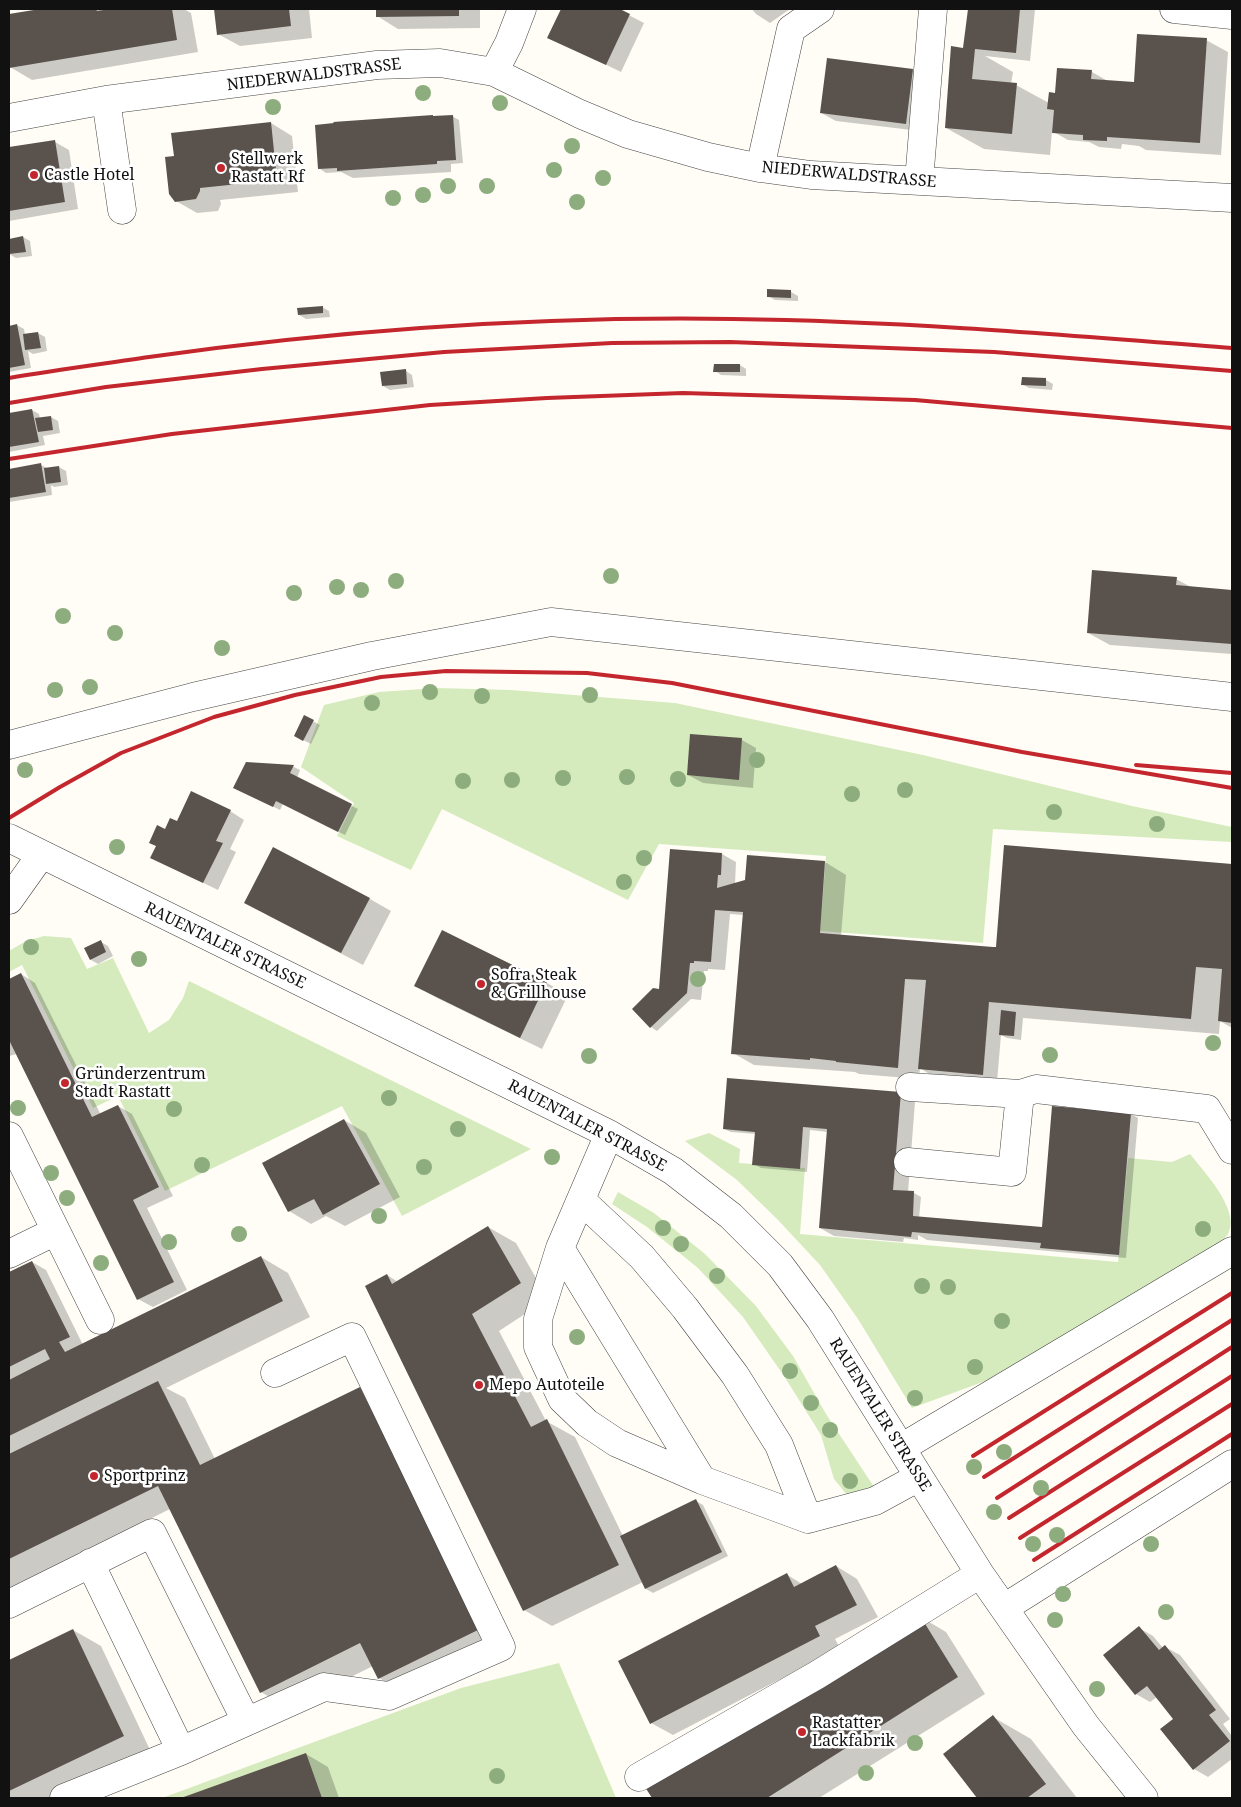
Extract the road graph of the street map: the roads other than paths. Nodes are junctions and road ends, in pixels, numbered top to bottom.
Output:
1 (522, 9) edge
2 (820, 9) edge
3 (934, 9) edge
4 (1174, 9) edge
5 (1232, 16) edge
6 (494, 72) junction
7 (106, 100) junction
8 (9, 118) edge
9 (760, 168) junction
10 (920, 181) junction
11 (1232, 198) edge
12 (122, 210) dead end
13 (1232, 697) edge
14 (9, 745) edge
15 (9, 838) edge
16 (41, 856) junction
17 (9, 900) edge
18 (910, 1087) dead end
19 (1020, 1094) junction
20 (608, 1134) junction
21 (9, 1136) edge
22 (1231, 1147) edge
23 (908, 1162) dead end
24 (581, 1200) junction
25 (56, 1232) junction
26 (560, 1248) junction
27 (1232, 1251) edge
28 (9, 1254) edge
29 (100, 1320) dead end
30 (275, 1372) dead end
31 (901, 1448) junction
32 (1232, 1464) edge
33 (919, 1476) junction
34 (702, 1480) junction
35 (1200, 1484) junction
36 (1232, 1487) edge
37 (808, 1519) junction
38 (90, 1563) junction
39 (980, 1574) junction
40 (9, 1604) edge
41 (1004, 1608) junction
42 (246, 1721) junction
43 (181, 1751) junction
44 (639, 1777) dead end
45 (64, 1798) edge
46 (1144, 1798) edge

1 - 6 street
2 - 9 street
3 - 10 street
4 - 5 street
6 - 7 street, NIEDERWALDSTRASSE
6 - 9 street, NIEDERWALDSTRASSE
7 - 8 street, NIEDERWALDSTRASSE
7 - 12 street
9 - 10 street, NIEDERWALDSTRASSE
10 - 11 street, NIEDERWALDSTRASSE
13 - 14 street
15 - 16 street, RAUENTALER STRASSE
16 - 17 street
16 - 20 street, RAUENTALER STRASSE
18 - 19 street
19 - 22 street
19 - 23 street
20 - 24 street
20 - 31 street, RAUENTALER STRASSE
21 - 25 street
24 - 26 street
24 - 37 street
25 - 28 street
25 - 29 street
26 - 34 street
26 - 34 street
27 - 31 street
30 - 42 street
31 - 33 street, RAUENTALER STRASSE
32 - 35 street
33 - 37 street
33 - 39 street, RAUENTALER STRASSE
34 - 37 street
35 - 36 street
35 - 41 street
38 - 40 street
38 - 42 street
38 - 43 street
39 - 41 street, RAUENTALER STRASSE
39 - 44 street
41 - 46 street, RAUENTALER STRASSE
42 - 43 street
43 - 45 street

